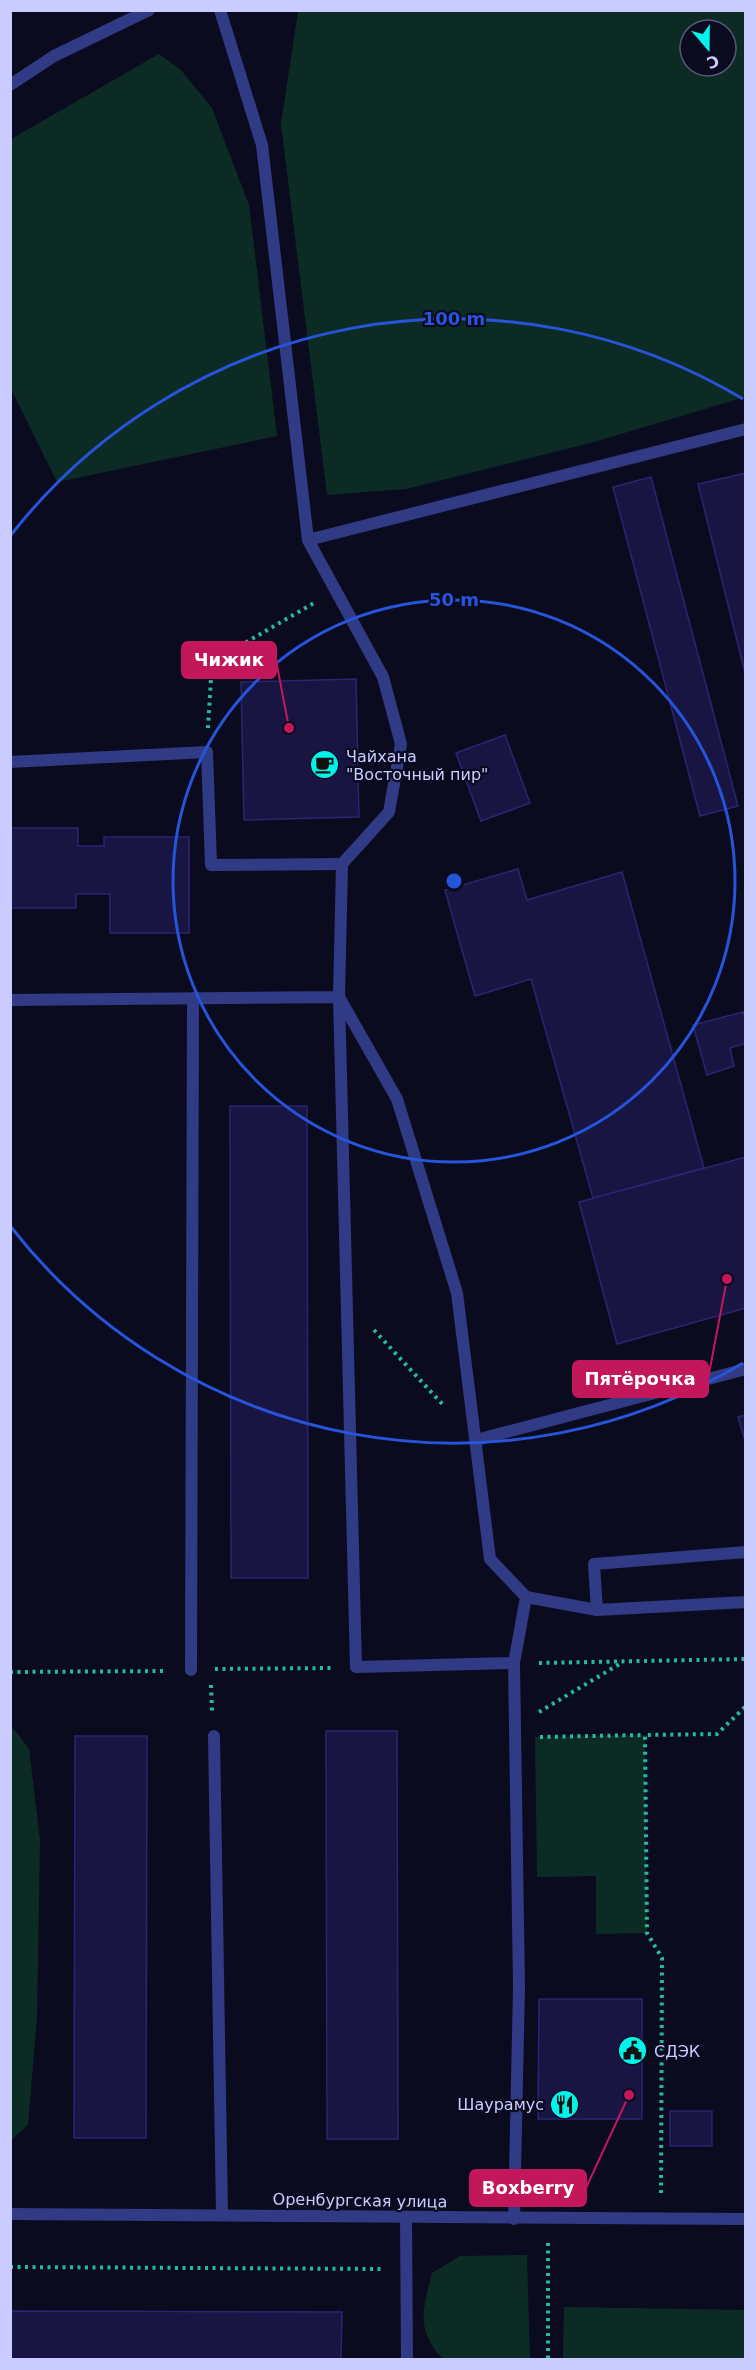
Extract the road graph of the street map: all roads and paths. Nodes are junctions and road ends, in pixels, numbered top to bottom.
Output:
1 (149, 10) edge
2 (220, 10) edge
3 (10, 86) edge
4 (746, 429) edge
5 (308, 540) junction
6 (336, 591) junction
7 (207, 752) junction
8 (10, 762) edge
9 (342, 864) junction
10 (339, 997) junction
11 (193, 998) junction
12 (10, 1000) edge
13 (346, 1301) junction
14 (746, 1369) edge
15 (476, 1440) junction
16 (746, 1552) edge
17 (526, 1597) junction
18 (746, 1602) edge
19 (597, 1610) junction
20 (746, 1659) edge
21 (624, 1662) junction
22 (514, 1663) junction
23 (191, 1670) dead end
24 (210, 1680) dead end
25 (746, 1706) edge
26 (534, 1715) dead end
27 (645, 1735) junction
28 (214, 1736) joint
29 (535, 1737) dead end
30 (661, 2193) dead end
31 (10, 2214) edge
32 (222, 2214) junction
33 (406, 2218) junction
34 (514, 2219) junction
35 (548, 2219) junction
36 (746, 2219) edge
37 (10, 2267) edge
38 (407, 2269) junction
39 (408, 2360) edge
40 (548, 2360) edge

1 - 3 street
2 - 5 street
4 - 5 street
5 - 6 street
6 - 7 path
6 - 9 street
7 - 8 street
7 - 9 street
9 - 10 street
10 - 11 street
10 - 13 street
10 - 15 street
11 - 12 street
11 - 23 street
13 - 15 path
13 - 22 street
14 - 15 street
15 - 17 street
16 - 19 street
17 - 19 street
17 - 22 street
18 - 19 street
20 - 21 path
21 - 22 path
21 - 26 path
22 - 34 street
24 - 28 path
25 - 27 path
27 - 29 path
27 - 30 path
28 - 32 street
31 - 32 street, Оренбургская улица
32 - 33 street, Оренбургская улица
33 - 34 street, Оренбургская улица
33 - 38 street
34 - 35 street, Оренбургская улица
35 - 36 street, Оренбургская улица
35 - 40 path
37 - 38 path
38 - 39 street

